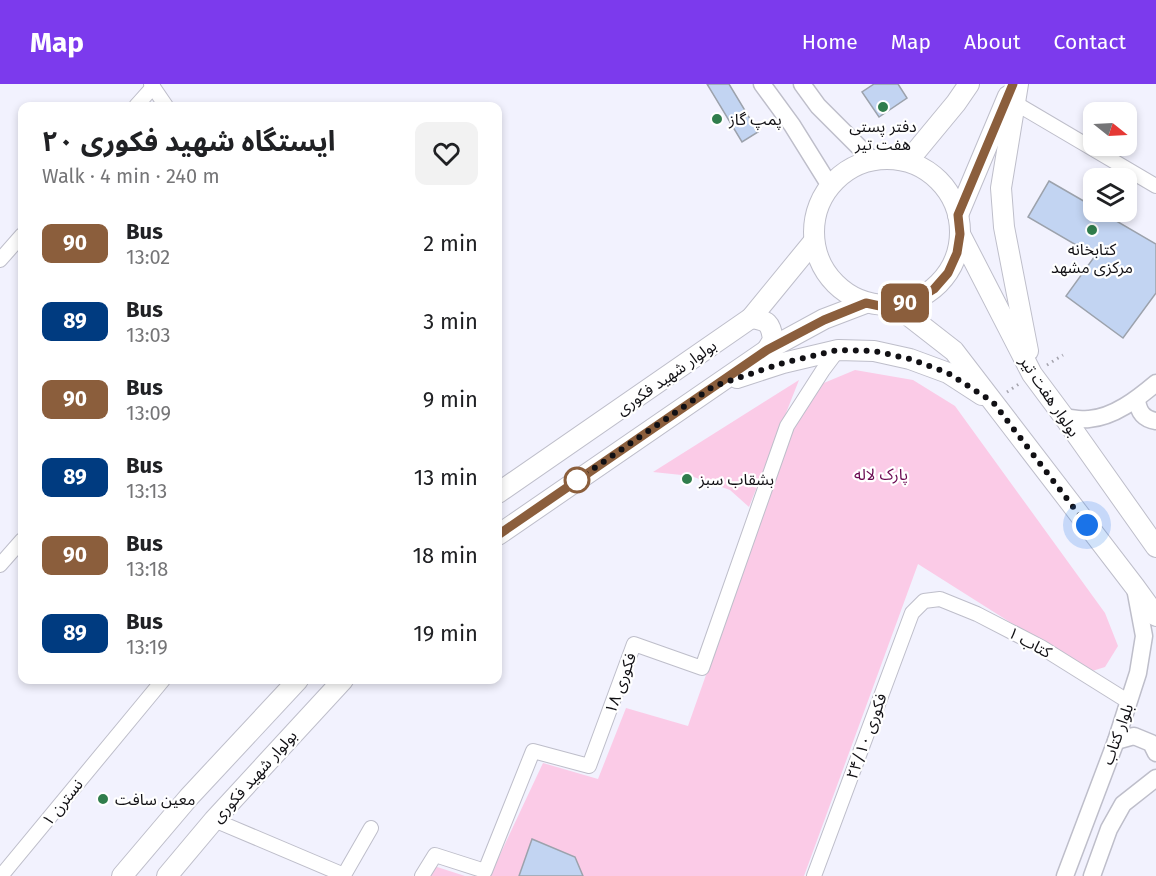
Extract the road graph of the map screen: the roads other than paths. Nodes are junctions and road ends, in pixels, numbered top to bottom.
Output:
1 (762, 84) edge
2 (802, 84) edge
3 (969, 84) edge
4 (152, 85) edge
5 (1015, 90) edge
6 (139, 102) edge
7 (163, 102) edge
8 (872, 160) junction
9 (908, 161) junction
10 (830, 186) junction
11 (1156, 186) edge
12 (959, 225) junction
13 (18, 240) edge
14 (814, 241) junction
15 (0, 260) edge
16 (866, 303) junction
17 (895, 305) junction
18 (751, 318) junction
19 (767, 350) junction
20 (838, 350) junction
21 (1032, 374) junction
22 (1156, 383) edge
23 (714, 386) junction
24 (1137, 399) junction
25 (993, 402) junction
26 (1064, 417) junction
27 (1156, 421) edge
28 (502, 490) edge
29 (502, 532) edge
30 (18, 545) edge
31 (1156, 547) edge
32 (2, 563) edge
33 (1135, 587) junction
34 (924, 601) joint
35 (1156, 616) edge
36 (160, 684) edge
37 (294, 684) edge
38 (339, 684) edge
39 (1129, 702) junction
40 (1116, 741) junction
41 (1156, 753) edge
42 (1156, 778) edge
43 (214, 820) junction
44 (371, 828) dead end
45 (336, 874) edge
46 (1, 876) edge
47 (122, 876) edge
48 (167, 876) edge
49 (423, 876) edge
50 (814, 876) edge
51 (1065, 876) edge
52 (1092, 876) edge

1 - 10 street
2 - 8 street
3 - 9 main road
4 - 6 street
4 - 7 street
5 - 11 street
5 - 12 main road
5 - 21 main road
8 - 9 main road
8 - 10 main road
9 - 12 main road
10 - 14 main road
12 - 17 main road
12 - 21 main road, بولوار هفت تیر
13 - 15 street
14 - 16 main road
14 - 18 main road, بولوار شهید فکوری
16 - 17 main road
16 - 19 main road, بولوار شهید فکوری
17 - 25 main road
18 - 19 main road
18 - 28 main road, بولوار شهید فکوری
19 - 23 main road, بولوار شهید فکوری
20 - 23 main road
20 - 25 main road
20 - 49 street, فکوری ١٨
21 - 26 main road, بولوار هفت تیر
22 - 24 street
23 - 29 main road, بولوار شهید فکوری
24 - 26 street
24 - 27 street
25 - 33 main road
26 - 31 main road, بولوار هفت تیر
30 - 32 street
33 - 35 main road
33 - 39 street, بلوار کتاب
34 - 39 street, کتاب ۱
34 - 50 street, فکوری ۲۴/۱۰
36 - 46 street, نسترن ۱
37 - 47 main road, بولوار شهید فکوری
38 - 43 main road, بولوار شهید فکوری
39 - 40 street, بلوار کتاب
40 - 41 street
40 - 51 street, بلوار کتاب
42 - 52 street
43 - 45 street
43 - 48 main road, بولوار شهید فکوری
44 - 45 street

